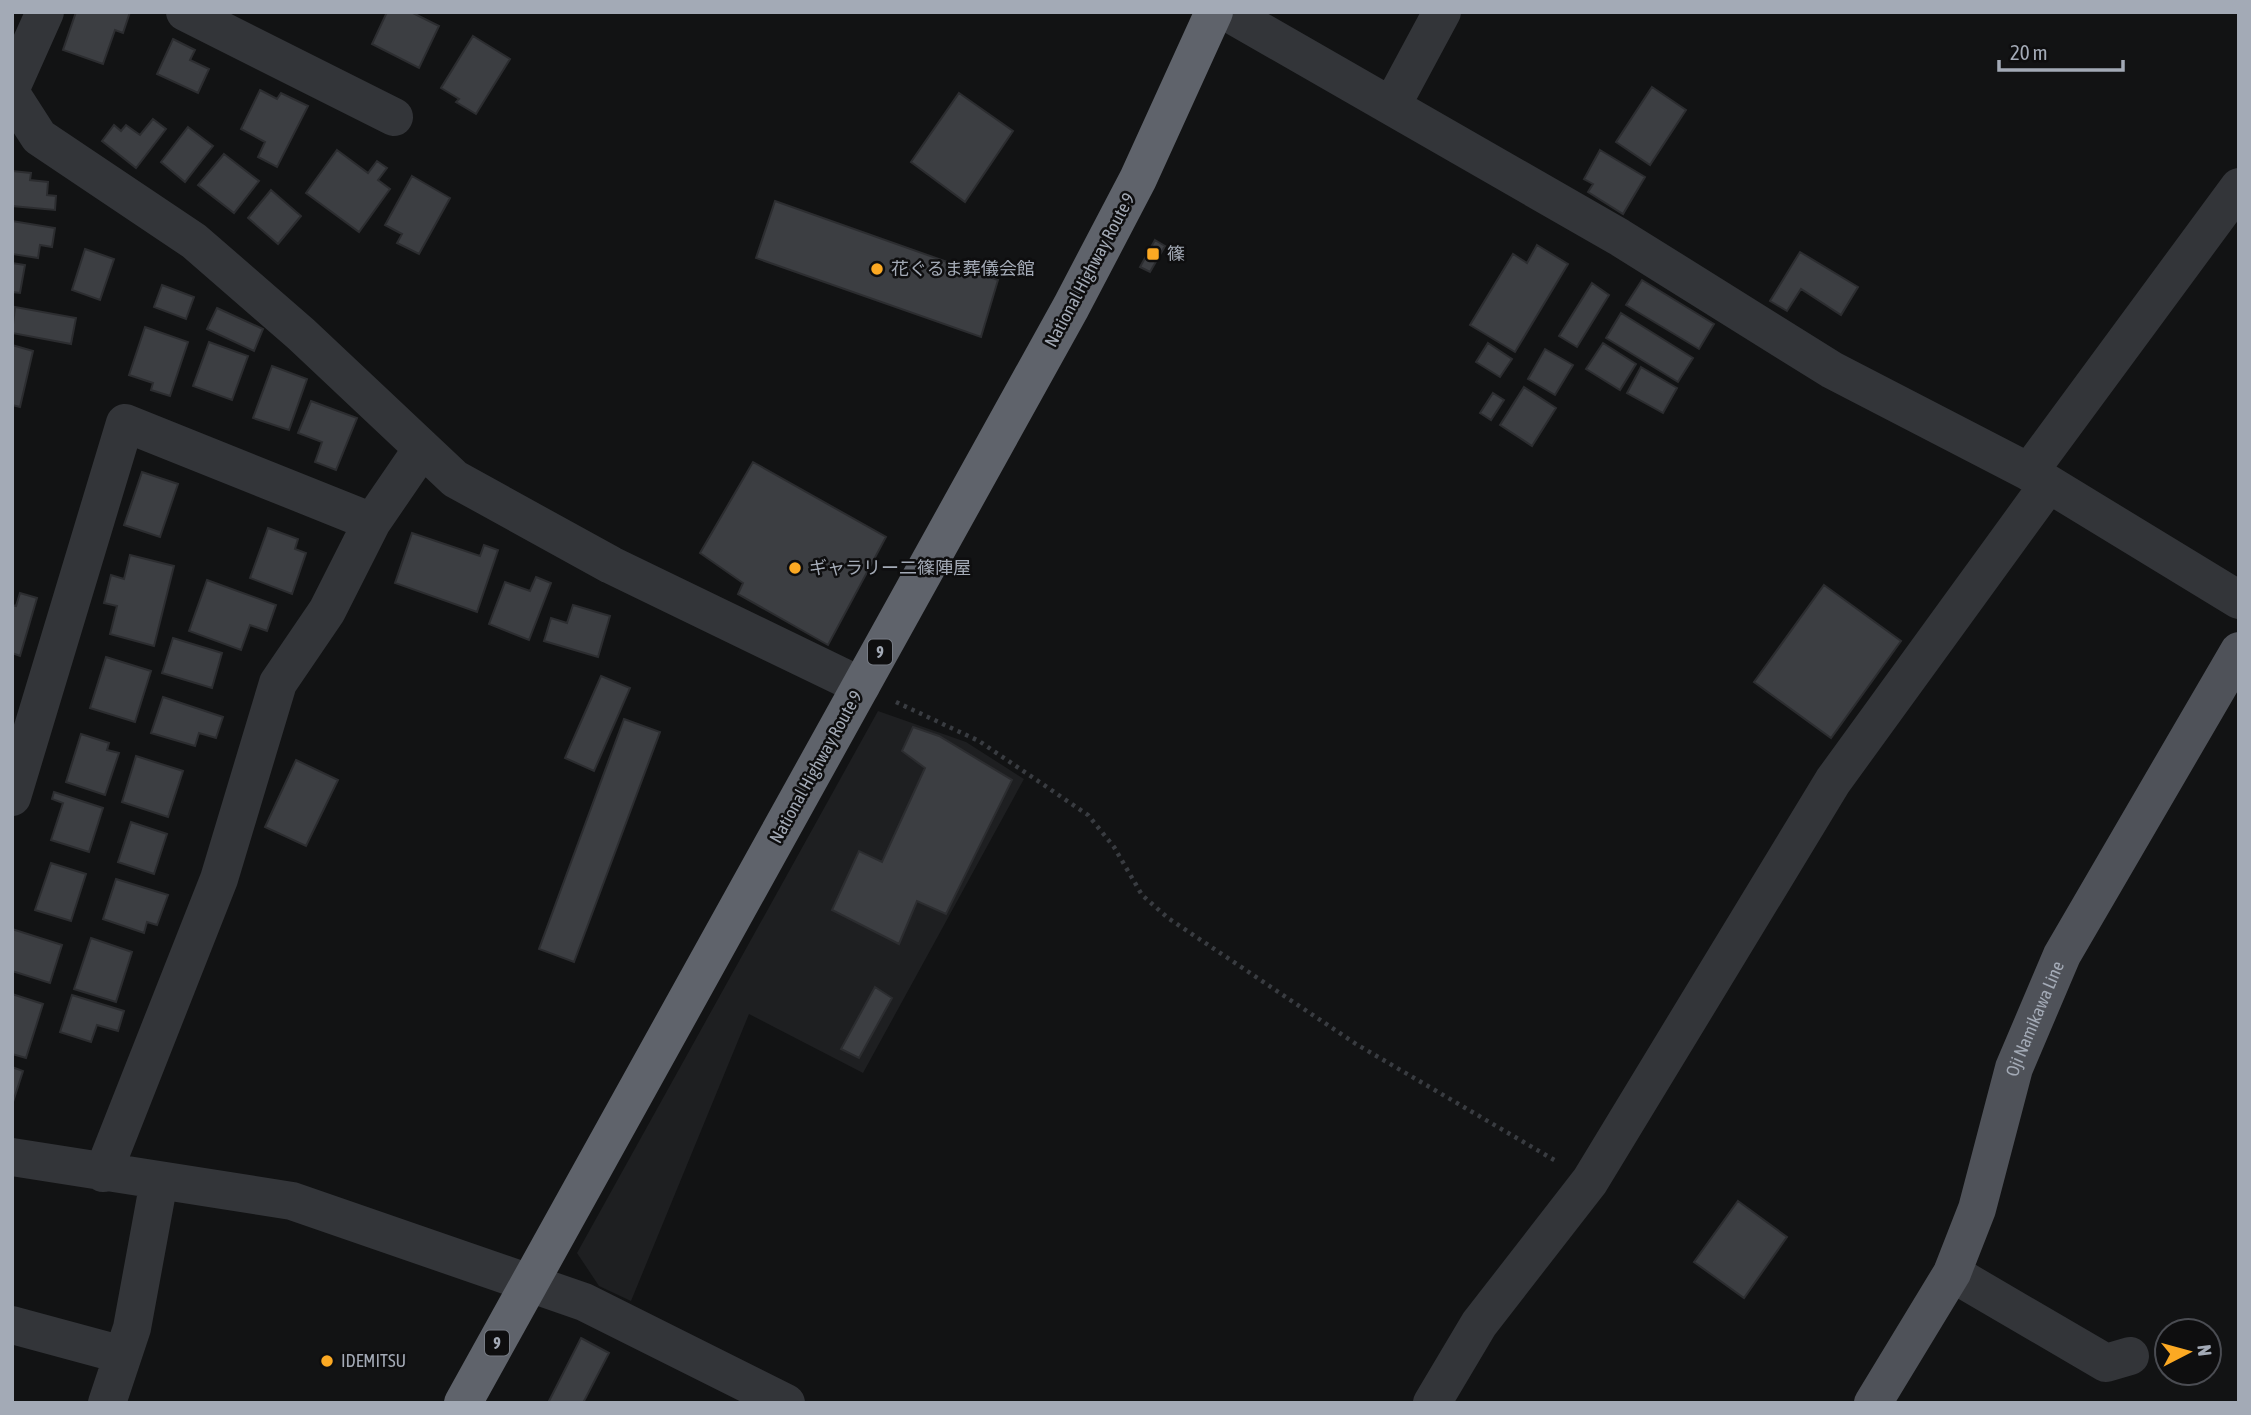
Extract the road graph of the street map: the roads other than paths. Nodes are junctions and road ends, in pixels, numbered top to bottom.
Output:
1 (45, 12) edge
2 (186, 12) edge
3 (1214, 12) edge
4 (1227, 12) edge
5 (1442, 12) edge
6 (12, 86) edge
7 (12, 95) edge
8 (1392, 105) junction
9 (394, 117) dead end
10 (2239, 187) edge
11 (422, 449) junction
12 (2038, 479) junction
13 (372, 523) junction
14 (2239, 600) edge
15 (2239, 651) edge
16 (861, 686) junction
17 (12, 797) edge
18 (12, 1157) edge
19 (103, 1173) junction
20 (159, 1181) junction
21 (1952, 1273) junction
22 (530, 1284) junction
23 (12, 1325) edge
24 (123, 1355) junction
25 (2130, 1356) dead end
26 (107, 1403) edge
27 (463, 1403) edge
28 (786, 1403) edge
29 (1432, 1403) edge
30 (1873, 1403) edge

1 - 6 street
2 - 9 street
3 - 16 highway, National Highway Route 9 / 9
4 - 8 street
5 - 8 street
7 - 11 street
8 - 12 street
10 - 12 street
11 - 13 street
11 - 16 street
12 - 14 street
12 - 29 street
13 - 17 street
13 - 19 street
15 - 21 main road, Oji Namikawa Line
16 - 22 highway, National Highway Route 9 / 9
18 - 19 street
19 - 20 street
20 - 22 street
20 - 24 street
21 - 25 street
21 - 30 main road, Oji Namikawa Line
22 - 27 highway, National Highway Route 9 / 9
22 - 28 street
23 - 24 street
24 - 26 street

